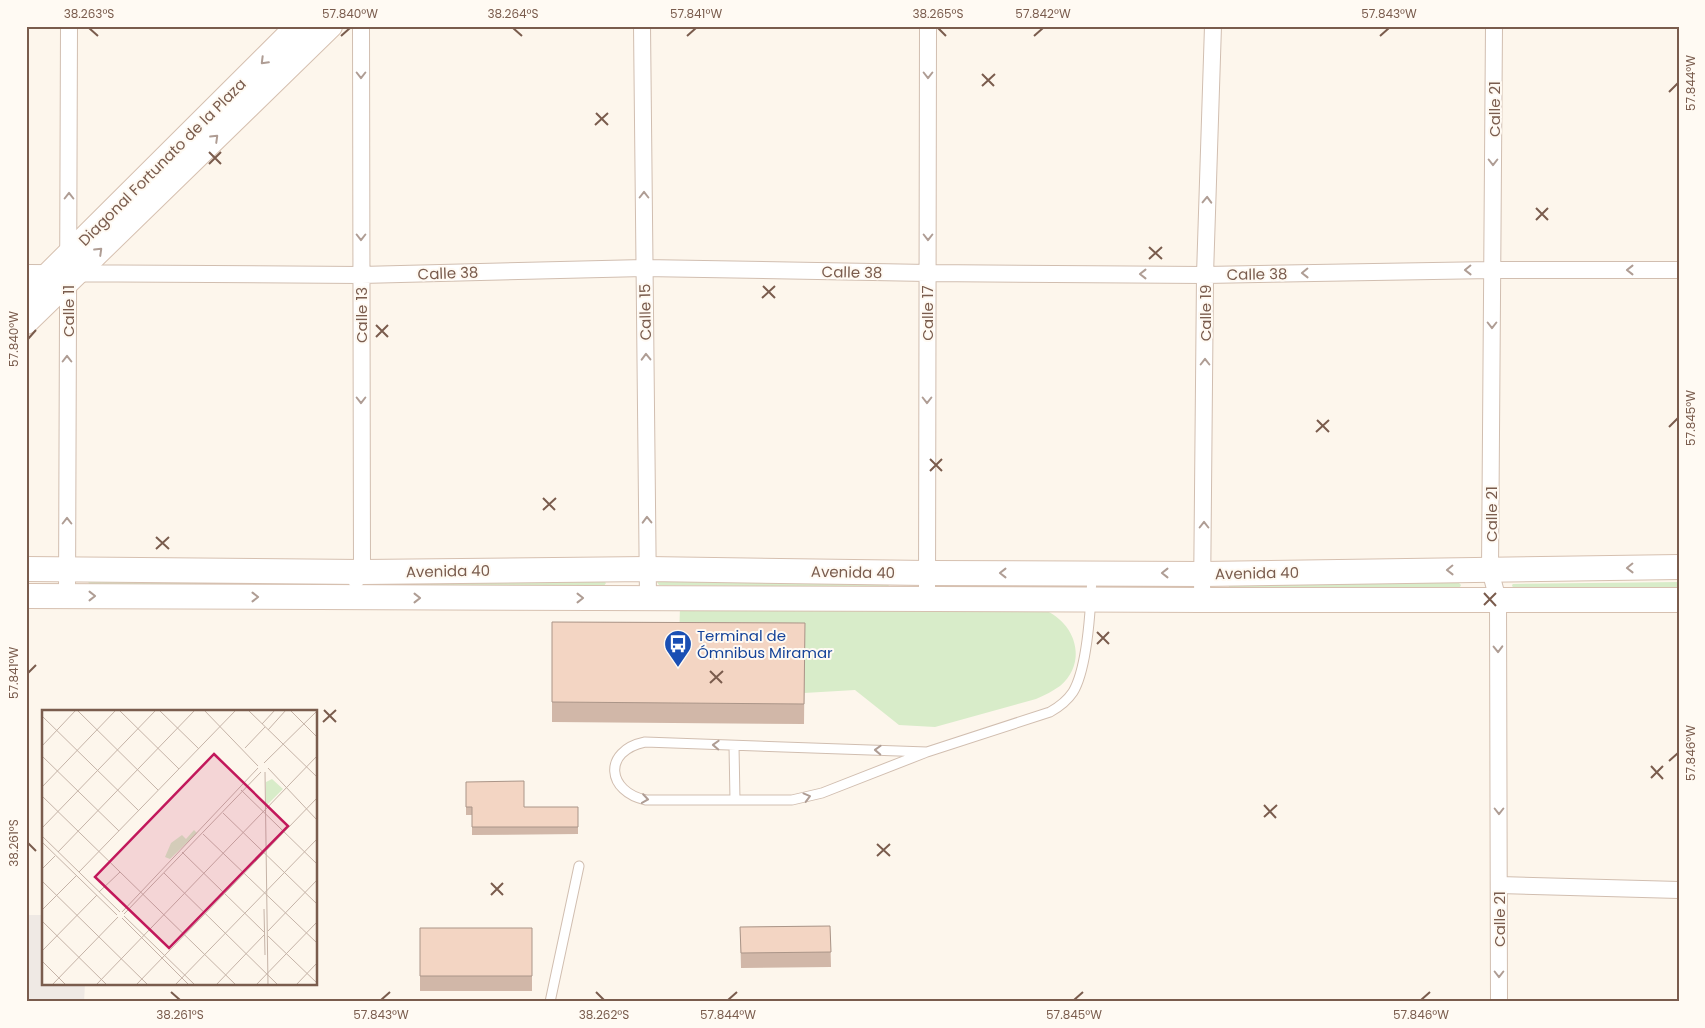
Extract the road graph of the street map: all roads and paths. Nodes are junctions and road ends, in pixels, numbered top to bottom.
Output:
1 (69, 26) edge
2 (298, 26) edge
3 (330, 26) edge
4 (361, 26) edge
5 (642, 26) edge
6 (928, 26) edge
7 (1213, 26) edge
8 (1494, 26) edge
9 (644, 268) junction
10 (1492, 270) junction
11 (1679, 270) edge
12 (66, 271) junction
13 (26, 273) edge
14 (928, 273) junction
15 (1205, 275) junction
16 (361, 276) junction
17 (26, 297) edge
18 (26, 322) edge
19 (1679, 567) edge
20 (648, 568) junction
21 (26, 569) edge
22 (67, 570) junction
23 (1490, 570) junction
24 (362, 572) junction
25 (927, 573) junction
26 (1092, 573) junction
27 (1203, 574) junction
28 (26, 596) edge
29 (67, 596) junction
30 (343, 598) junction
31 (648, 598) junction
32 (927, 600) junction
33 (1091, 600) junction
34 (1202, 600) junction
35 (1498, 600) junction
36 (1679, 600) edge
37 (734, 746) junction
38 (927, 752) junction
39 (734, 800) junction
40 (579, 866) dead end
41 (1499, 885) junction
42 (1679, 890) edge
43 (550, 1002) edge
44 (1499, 1002) edge

12 -> 1 street, Calle 11
2 -> 12 main road, Diagonal Fortunato de la Plaza
12 -> 3 main road, Diagonal Fortunato de la Plaza
4 -> 16 street, Calle 13
9 -> 5 street, Calle 15
6 -> 14 street, Calle 17
15 -> 7 street, Calle 19
8 -> 10 street, Calle 21
9 - 14 street, Calle 38
9 - 16 street, Calle 38
20 -> 9 street, Calle 15
11 -> 10 street, Calle 38
10 -> 15 street, Calle 38
10 -> 23 street, Calle 21
12 - 13 street, Calle 38
12 - 16 street, Calle 38
12 - 17 main road, Diagonal Fortunato de la Plaza
12 - 18 main road, Diagonal Fortunato de la Plaza
22 -> 12 street, Calle 11
15 -> 14 street, Calle 38
14 -> 25 street, Calle 17
27 -> 15 street, Calle 19
16 -> 24 street, Calle 13
19 -> 23 main road, Avenida 40
20 - 24 main road, Avenida 40
20 - 25 main road, Avenida 40
20 - 31 street, Calle 15
21 - 22 main road, Avenida 40
22 - 24 main road, Avenida 40
22 - 29 street, Calle 11
23 -> 27 main road, Avenida 40
23 - 35 street, Calle 21
24 - 30 street
26 -> 25 main road, Avenida 40
25 - 32 street, Calle 17
27 -> 26 main road, Avenida 40
26 - 33 lane
27 - 34 street, Calle 19
28 - 29 main road, Avenida 40
29 -> 30 main road, Avenida 40
30 -> 31 main road, Avenida 40
31 - 32 main road, Avenida 40
32 - 33 main road, Avenida 40
33 - 34 main road, Avenida 40
33 - 38 lane
34 - 35 main road, Avenida 40
35 - 36 main road, Avenida 40
35 -> 41 street, Calle 21
38 -> 37 lane
37 - 39 lane
37 -> 39 lane
39 -> 38 lane
40 - 43 lane
41 - 42 street
41 -> 44 street, Calle 21

